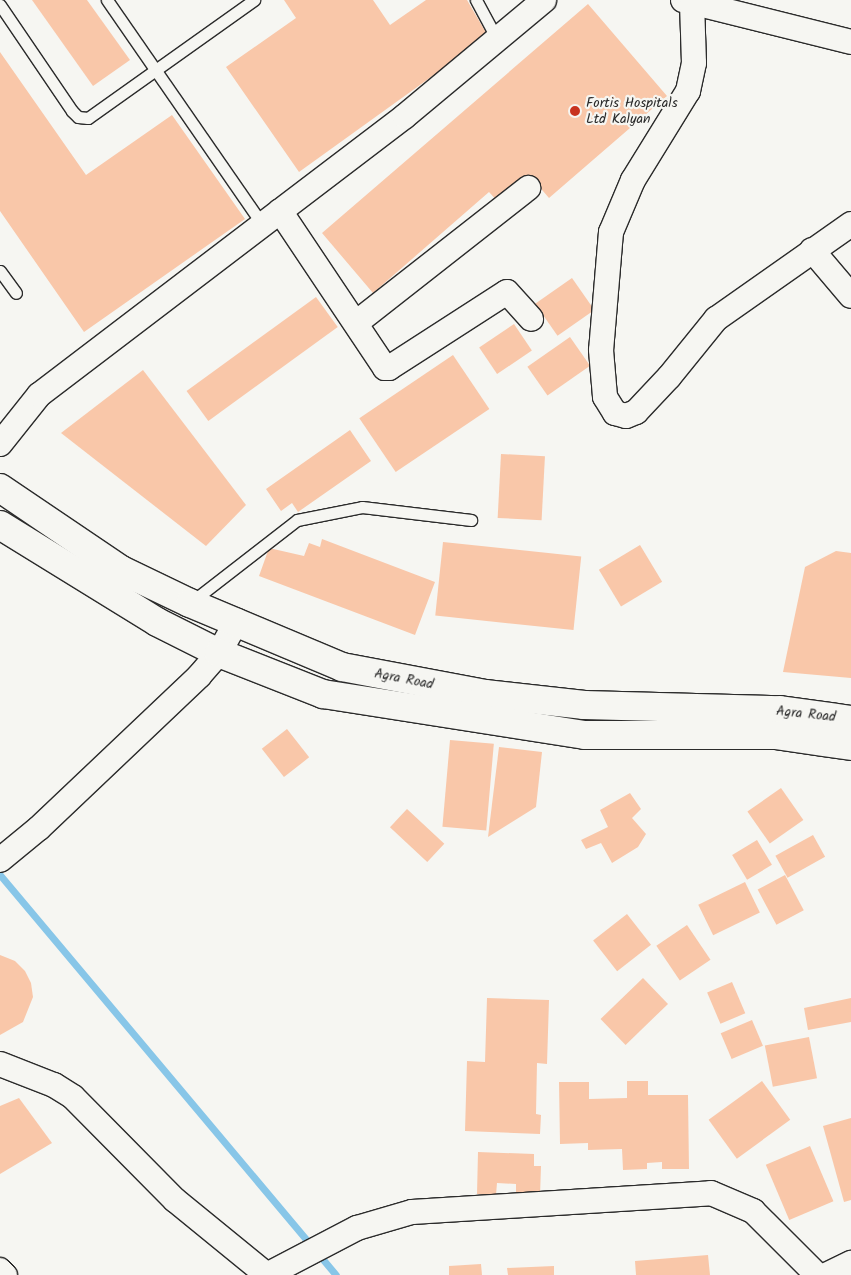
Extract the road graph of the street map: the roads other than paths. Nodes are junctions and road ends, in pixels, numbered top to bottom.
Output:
1 (107, 0) edge
2 (254, 0) edge
3 (476, 0) edge
4 (544, 0) edge
5 (688, 2) edge
6 (0, 5) edge
7 (497, 39) junction
8 (851, 42) edge
9 (157, 71) junction
10 (528, 188) dead end
11 (272, 218) junction
12 (851, 224) edge
13 (812, 250) junction
14 (0, 271) edge
15 (16, 293) dead end
16 (851, 296) edge
17 (531, 319) dead end
18 (356, 323) junction
19 (0, 444) edge
20 (0, 488) edge
21 (471, 520) dead end
22 (0, 525) edge
23 (190, 603) junction
24 (237, 621) junction
25 (219, 653) junction
26 (851, 720) edge
27 (851, 746) edge
28 (0, 860) edge
29 (0, 1064) edge
30 (851, 1263) edge
31 (0, 1270) edge
32 (5, 1275) edge
33 (267, 1275) edge
34 (817, 1275) edge
35 (826, 1275) edge

1 - 9 lane
2 - 9 lane
3 - 7 lane
4 - 7 street
5 - 8 street
5 - 13 street
6 - 9 lane
7 - 11 street
9 - 11 lane
10 - 18 street
11 - 18 street
11 - 19 street
12 - 13 street
13 - 16 street
14 - 15 lane
17 - 18 street
20 - 23 main road, Agra Road
21 - 23 lane
22 - 25 main road, Agra Road
23 - 24 main road, Agra Road
24 - 25 street
24 - 26 main road, Agra Road
25 - 27 main road, Agra Road
25 - 28 street
29 - 33 street
30 - 35 street
31 - 32 street
33 - 34 street

